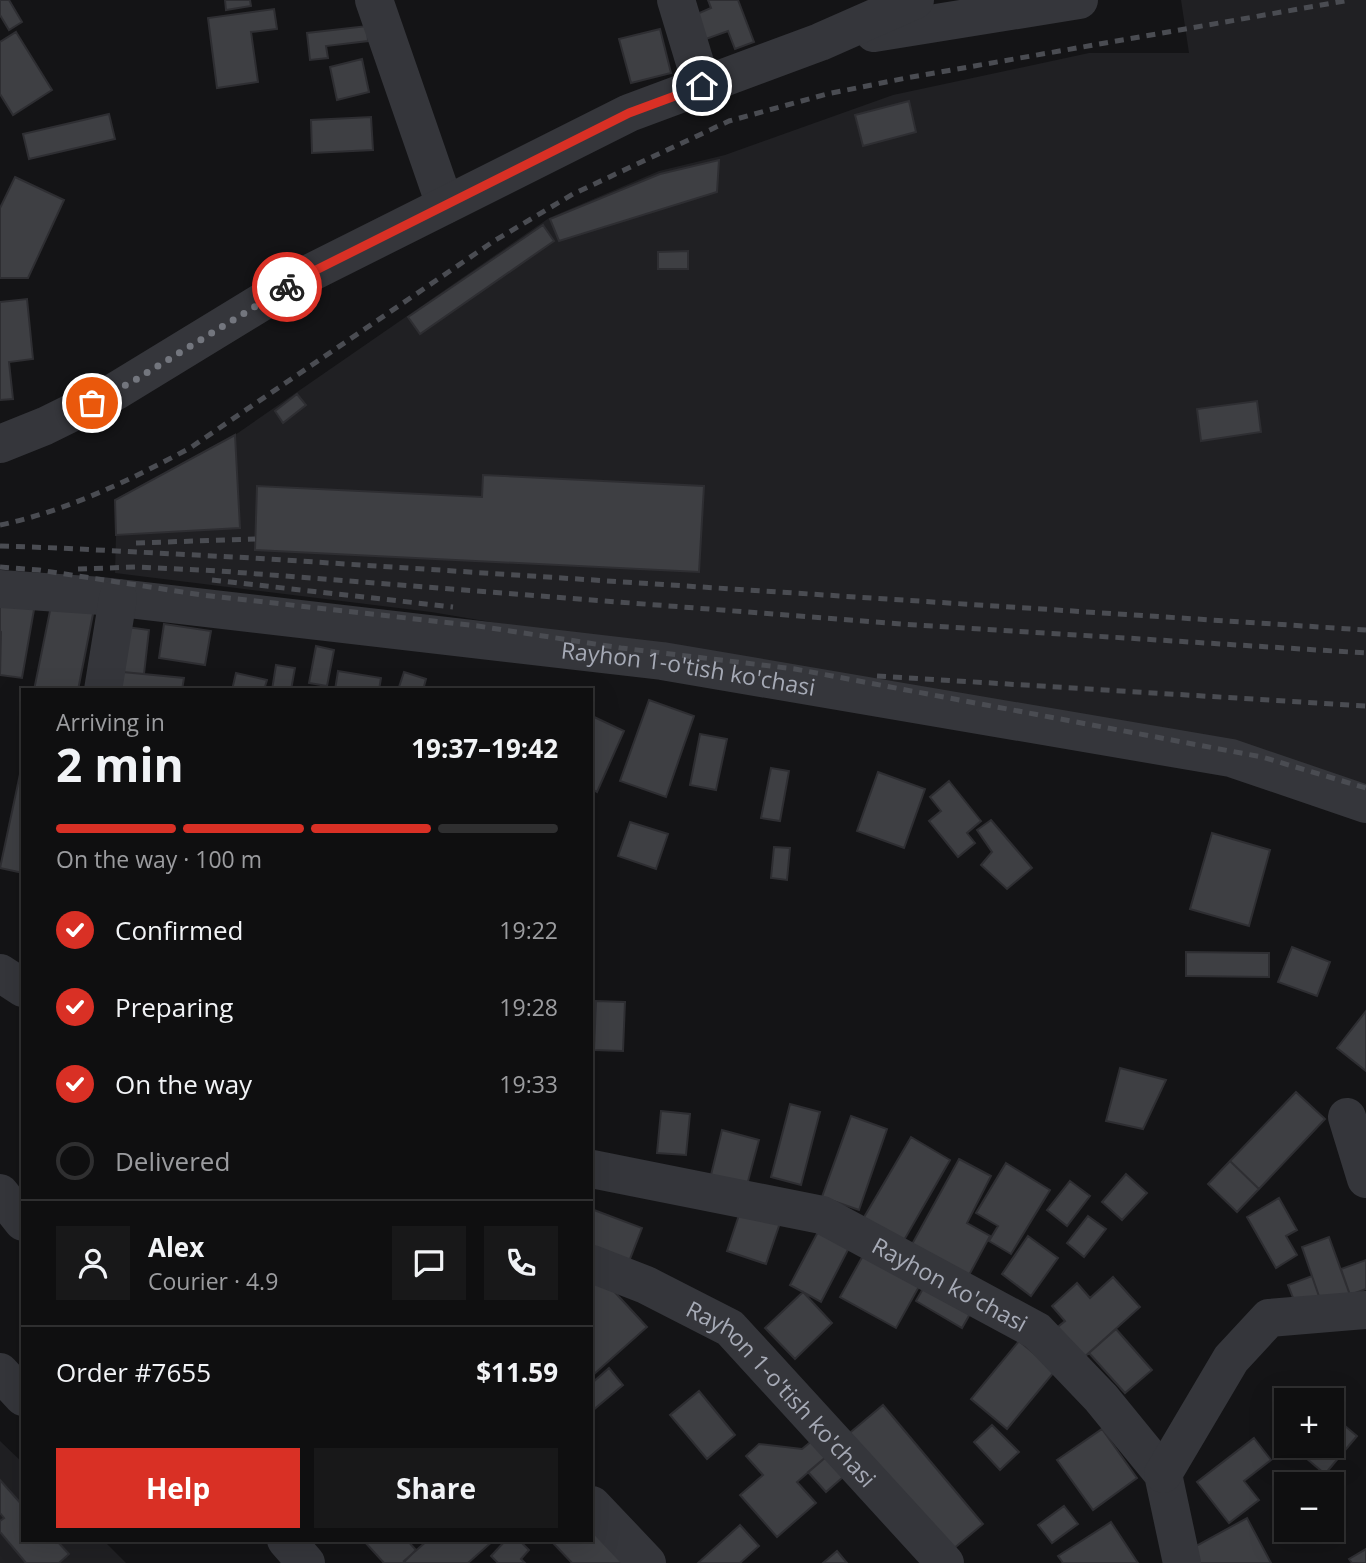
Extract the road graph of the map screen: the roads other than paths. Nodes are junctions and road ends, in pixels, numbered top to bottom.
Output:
1 (374, 0) edge
2 (676, 0) edge
3 (915, 0) edge
4 (1079, 0) edge
5 (820, 42) junction
6 (702, 86) junction
7 (445, 205) junction
8 (0, 443) edge
9 (0, 589) edge
10 (118, 598) junction
11 (103, 688) edge
12 (1366, 804) edge
13 (0, 972) edge
14 (21, 987) edge
15 (1347, 1117) dead end
16 (593, 1169) edge
17 (1366, 1179) edge
18 (0, 1193) edge
19 (21, 1219) edge
20 (593, 1264) edge
21 (1366, 1310) edge
22 (0, 1372) edge
23 (21, 1395) edge
24 (1163, 1474) junction
25 (593, 1507) edge
26 (288, 1542) edge
27 (306, 1563) edge
28 (647, 1563) edge
29 (945, 1563) edge
30 (1182, 1563) edge

1 - 7 street
2 - 6 street
3 - 5 street
4 - 5 street
5 - 6 street
6 - 7 street
7 - 8 street
9 - 10 street, Rayhon 1-o'tish ko'chasi
10 - 11 street
10 - 12 street, Rayhon 1-o'tish ko'chasi
13 - 14 street
15 - 17 street
16 - 24 street, Rayhon ko'chasi
18 - 19 street
20 - 29 street, Rayhon 1-o'tish ko'chasi
21 - 24 street
22 - 23 street
24 - 30 street, Rayhon ko'chasi
25 - 28 street
26 - 27 street

